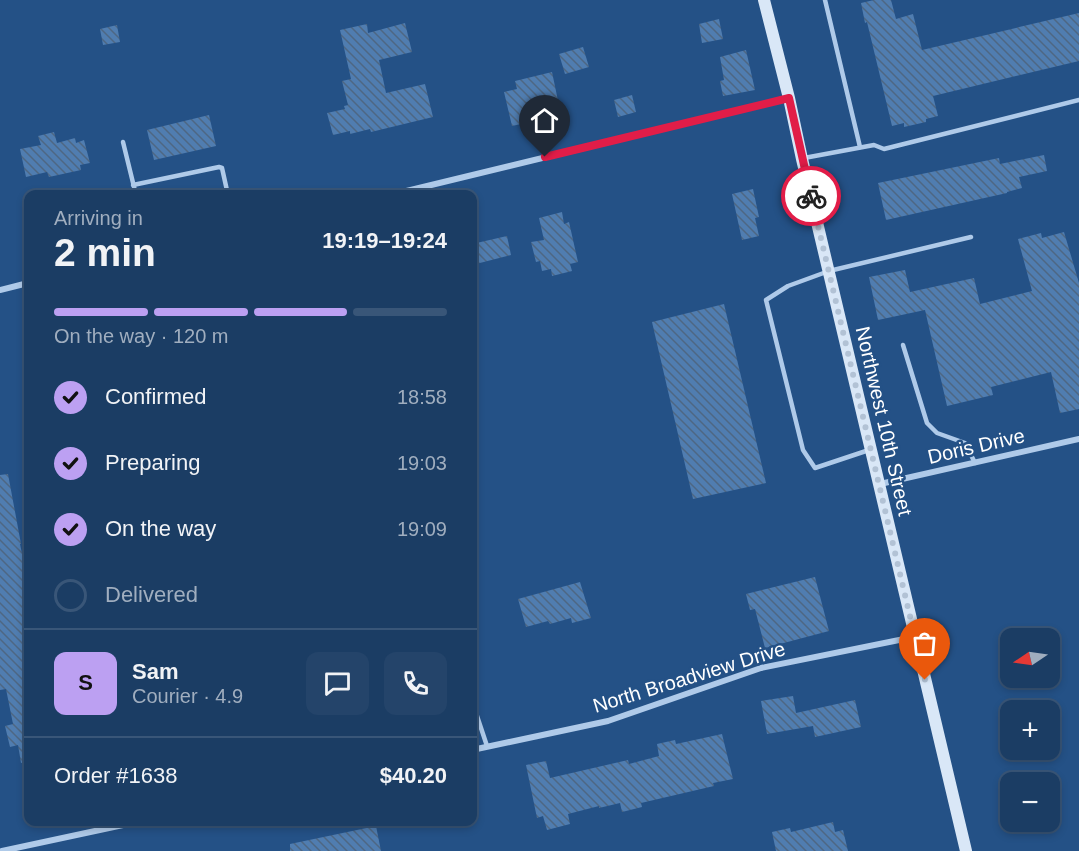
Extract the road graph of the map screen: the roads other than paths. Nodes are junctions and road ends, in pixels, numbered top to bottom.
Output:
1 (764, 0) edge
2 (825, 0) edge
3 (789, 98) junction
4 (1079, 100) edge
5 (123, 142) dead end
6 (860, 147) junction
7 (802, 159) junction
8 (133, 185) junction
9 (134, 190) edge
10 (227, 190) edge
11 (411, 190) edge
12 (971, 237) dead end
13 (829, 271) junction
14 (24, 284) edge
15 (0, 290) edge
16 (903, 345) dead end
17 (1079, 440) edge
18 (871, 449) junction
19 (975, 463) junction
20 (880, 484) junction
21 (914, 637) junction
22 (477, 717) edge
23 (487, 746) junction
24 (477, 749) edge
25 (118, 826) edge
26 (2, 851) edge
27 (966, 851) edge

1 - 3 main road, Northwest 10th Street
2 - 6 lane
3 - 7 main road, Northwest 10th Street
3 - 11 street
4 - 6 lane
5 - 8 lane
6 - 7 lane
7 - 13 main road, Northwest 10th Street
8 - 9 lane
8 - 10 lane
12 - 13 lane
13 - 18 main road, Northwest 10th Street
13 - 18 lane
14 - 15 street
16 - 19 lane
17 - 19 street, Doris Drive
18 - 20 main road, Northwest 10th Street
19 - 20 street, Doris Drive
20 - 21 main road, Northwest 10th Street
21 - 23 street, North Broadview Drive
21 - 27 main road, Northwest 10th Street
22 - 23 lane
23 - 24 street, North Broadview Drive
25 - 26 street

